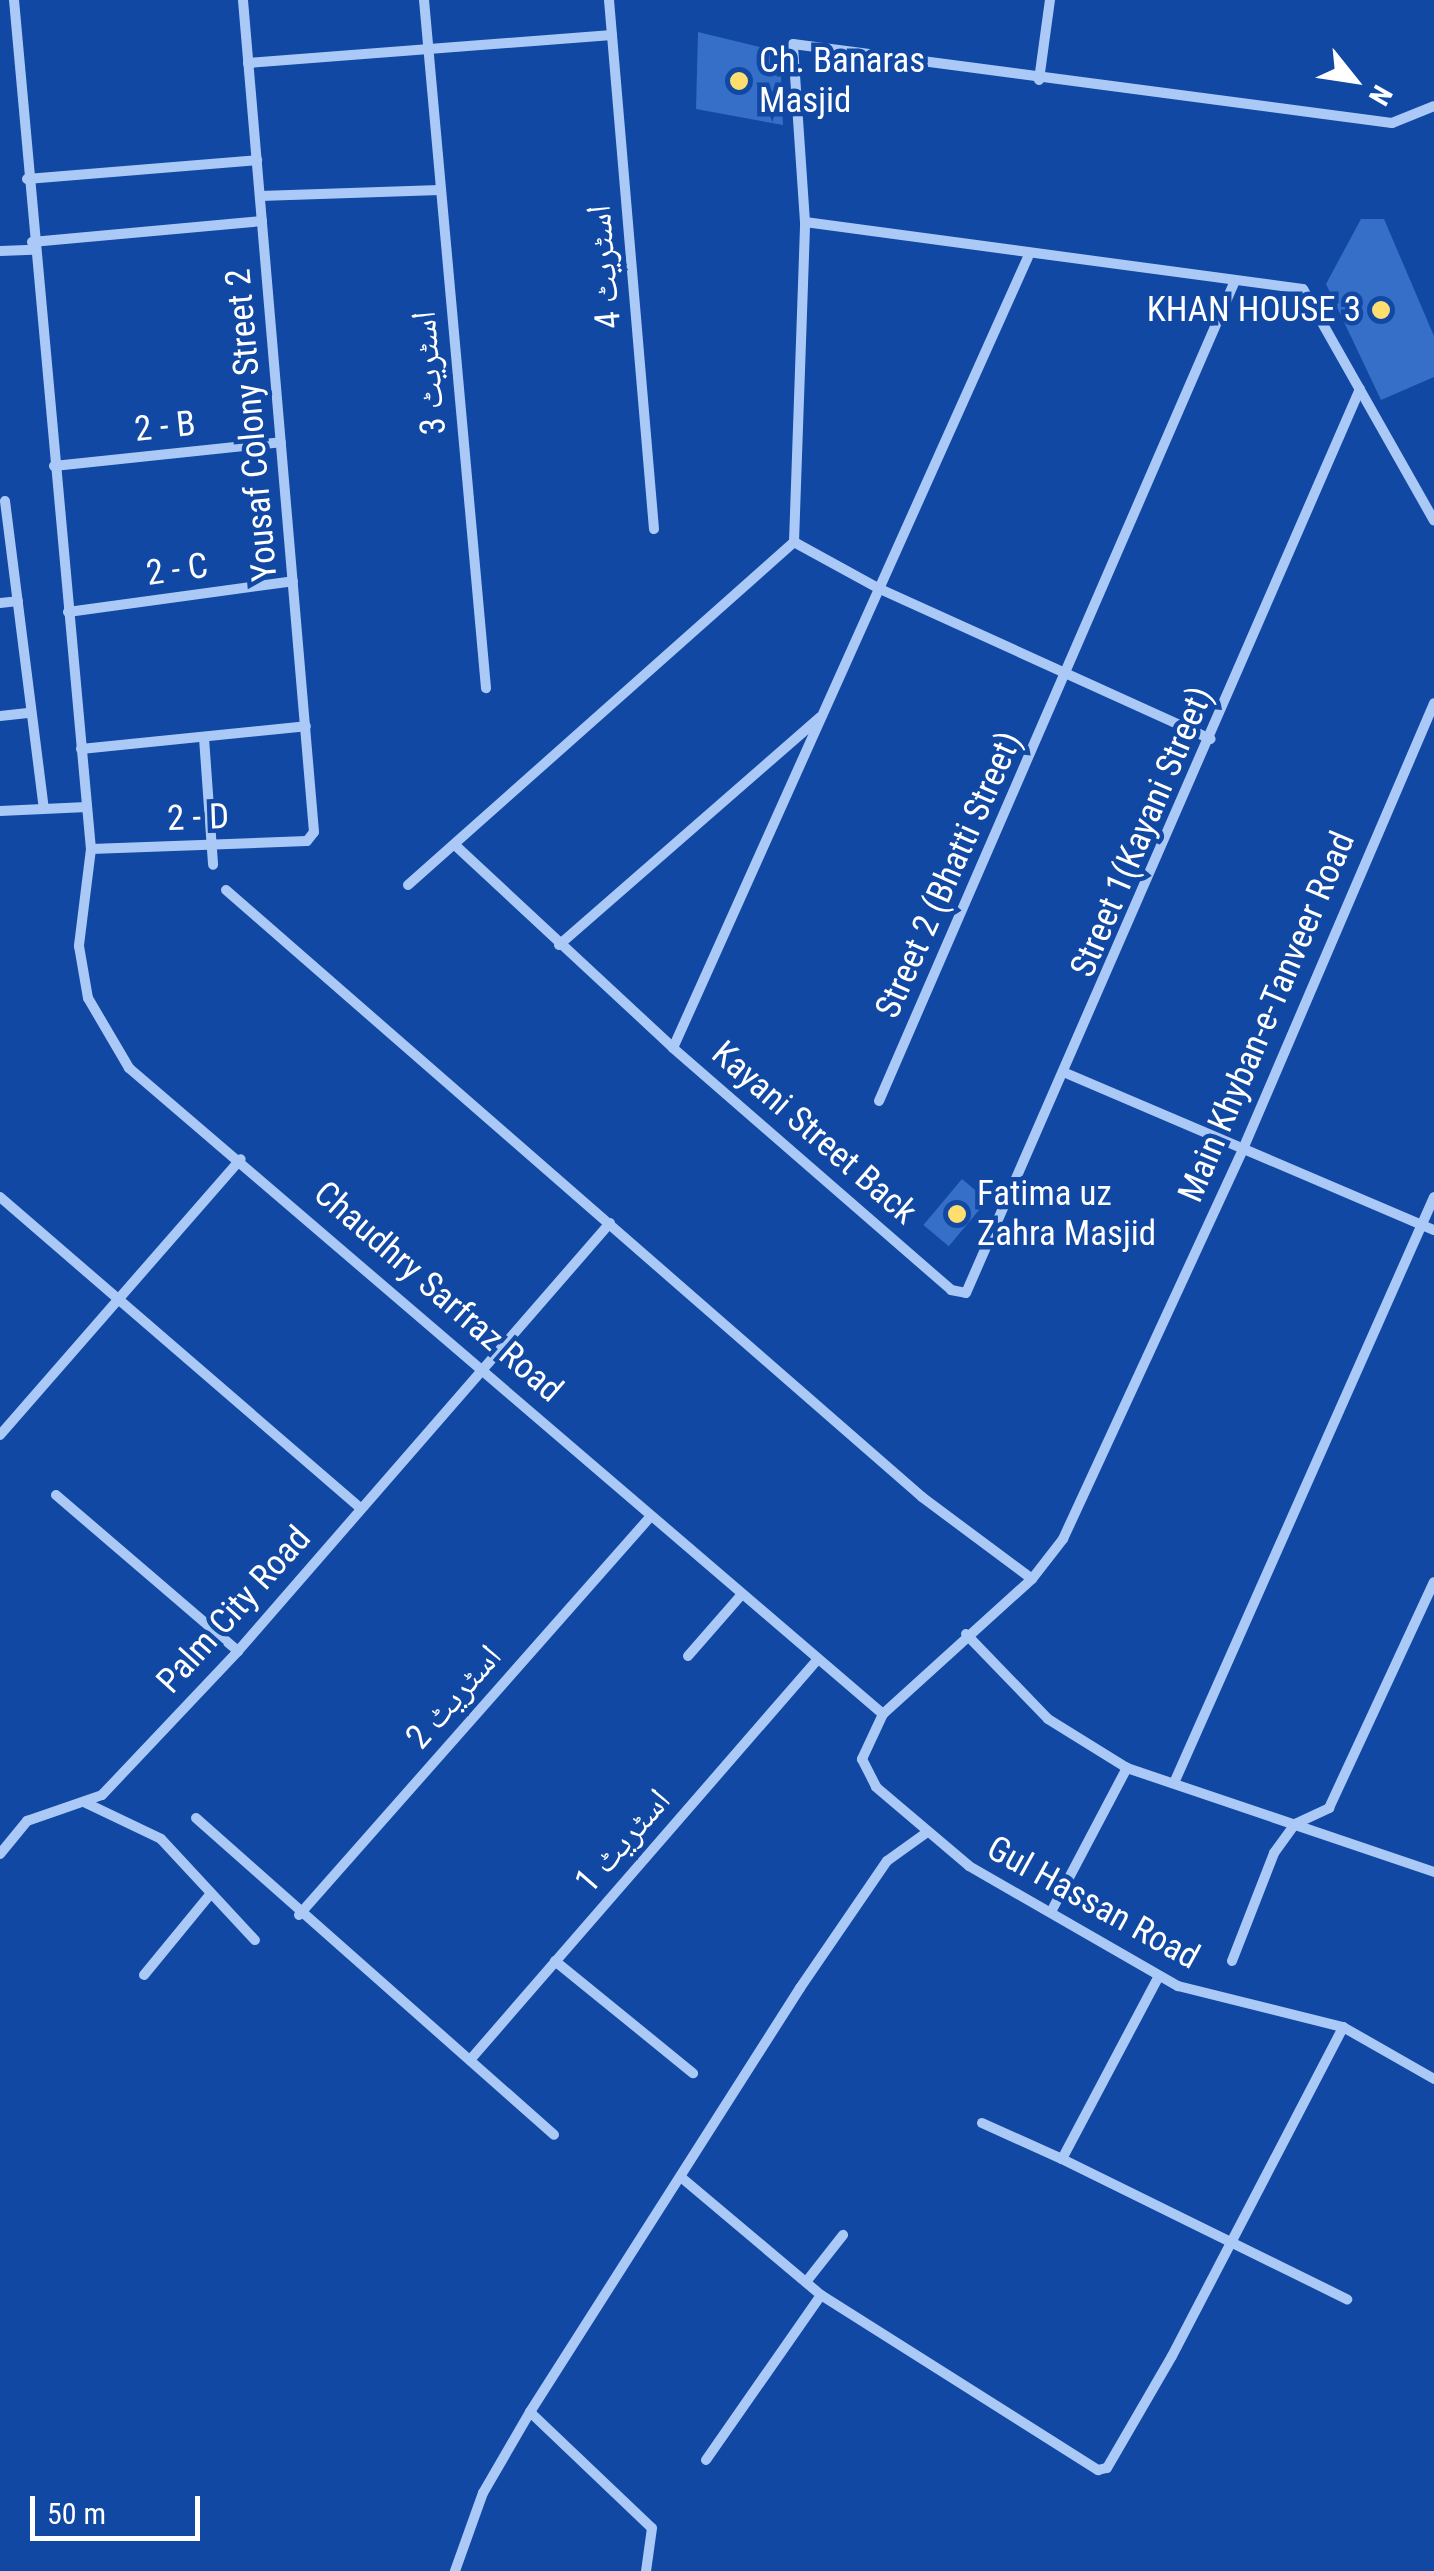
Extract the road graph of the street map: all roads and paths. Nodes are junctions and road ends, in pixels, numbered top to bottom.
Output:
1 (14, 0) edge
2 (243, 0) edge
3 (424, 0) edge
4 (609, 0) edge
5 (1050, 0) edge
6 (612, 35) junction
7 (428, 54) junction
8 (248, 63) junction
9 (1039, 80) junction
10 (1434, 106) edge
11 (257, 160) junction
12 (26, 179) junction
13 (440, 190) junction
14 (260, 196) junction
15 (262, 220) junction
16 (806, 222) junction
17 (33, 246) junction
18 (0, 251) edge
19 (1028, 257) junction
20 (1234, 284) junction
21 (1360, 389) junction
22 (281, 442) junction
23 (54, 466) junction
24 (5, 501) dead end
25 (1434, 521) edge
26 (654, 529) dead end
27 (794, 542) junction
28 (293, 581) junction
29 (880, 589) junction
30 (18, 601) junction
31 (0, 602) edge
32 (68, 612) junction
33 (1069, 671) junction
34 (486, 688) dead end
35 (1434, 703) edge
36 (28, 713) dead end
37 (824, 713) junction
38 (0, 716) edge
39 (306, 726) junction
40 (204, 738) junction
41 (1211, 739) junction
42 (81, 749) junction
43 (87, 807) junction
44 (44, 809) junction
45 (0, 811) edge
46 (306, 841) joint
47 (212, 846) junction
48 (456, 846) junction
49 (91, 849) junction
50 (213, 865) dead end
51 (408, 886) dead end
52 (226, 890) dead end
53 (560, 945) junction
54 (673, 1048) junction
55 (1068, 1074) junction
56 (878, 1100) dead end
57 (1243, 1148) junction
58 (241, 1159) junction
59 (0, 1197) edge
60 (1434, 1197) edge
61 (610, 1222) junction
62 (1422, 1224) junction
63 (1434, 1230) edge
64 (966, 1294) joint
65 (118, 1300) junction
66 (484, 1367) junction
67 (0, 1436) edge
68 (56, 1495) dead end
69 (360, 1508) junction
70 (651, 1516) junction
71 (1032, 1579) junction
72 (1434, 1582) edge
73 (742, 1594) junction
74 (966, 1634) junction
75 (238, 1651) junction
76 (688, 1656) dead end
77 (818, 1659) junction
78 (883, 1714) junction
79 (1127, 1768) junction
80 (1174, 1783) junction
81 (86, 1803) junction
82 (196, 1818) dead end
83 (1294, 1824) junction
84 (926, 1834) junction
85 (0, 1854) edge
86 (1434, 1872) edge
87 (208, 1896) junction
88 (1052, 1910) junction
89 (299, 1915) junction
90 (255, 1940) dead end
91 (555, 1961) junction
92 (1232, 1961) dead end
93 (144, 1975) dead end
94 (1159, 1976) junction
95 (1343, 2027) junction
96 (470, 2060) junction
97 (693, 2073) dead end
98 (1434, 2079) edge
99 (982, 2123) dead end
100 (554, 2134) dead end
101 (1062, 2159) junction
102 (682, 2178) junction
103 (843, 2235) dead end
104 (1233, 2242) junction
105 (806, 2282) junction
106 (821, 2294) junction
107 (1347, 2299) dead end
108 (530, 2412) junction
109 (706, 2460) dead end
110 (456, 2571) edge
111 (646, 2571) edge

1 - 12 street, Chaudhry Sarfraz Road
2 - 8 street, Yousaf Colony Street 2
3 - 7 street, اسٹریٹ 3
4 - 6 street, اسٹریٹ 4
5 - 9 street
6 - 7 street
6 - 26 street, اسٹریٹ 4
7 - 8 street
7 - 13 street, اسٹریٹ 3
8 - 11 street, Yousaf Colony Street 2
9 - 10 street
9 - 16 street
11 - 12 street
11 - 14 street, Yousaf Colony Street 2
12 - 17 street, Chaudhry Sarfraz Road
13 - 14 street
13 - 34 street, اسٹریٹ 3
14 - 15 street, Yousaf Colony Street 2
15 - 17 street
15 - 22 street, Yousaf Colony Street 2
16 - 19 street
16 - 27 street
17 - 18 street
17 - 23 street, Chaudhry Sarfraz Road
19 - 20 street
19 - 29 street
20 - 21 street
20 - 33 street, Street 2 (Bhatti Street)
21 - 25 street
21 - 41 street, Street 1(Kayani Street)
22 - 23 street, 2 - B
22 - 28 street, Yousaf Colony Street 2
23 - 32 street, Chaudhry Sarfraz Road
24 - 30 street
27 - 29 street
27 - 48 street
28 - 32 street, 2 - C
28 - 39 street, Yousaf Colony Street 2
29 - 33 street
29 - 37 street
30 - 31 street
30 - 44 street
32 - 42 street, Chaudhry Sarfraz Road
33 - 41 street
33 - 56 street, Street 2 (Bhatti Street)
35 - 57 street, Main Khyban-e-Tanveer Road
36 - 38 street
37 - 53 street
37 - 54 street
39 - 40 street
39 - 46 street, Yousaf Colony Street 2
40 - 42 street
40 - 47 street
41 - 55 street, Street 1(Kayani Street)
42 - 43 street, Chaudhry Sarfraz Road
43 - 44 street
43 - 49 street, Chaudhry Sarfraz Road
44 - 45 street
46 - 47 street, 2 - D
47 - 49 street, 2 - D
47 - 50 street
48 - 51 street
48 - 53 street, Kayani Street Back
49 - 58 street, Chaudhry Sarfraz Road
52 - 61 street
53 - 54 street, Kayani Street Back
54 - 64 street, Kayani Street Back
55 - 57 street
55 - 64 street, Street 1(Kayani Street)
57 - 62 street
57 - 71 street, Main Khyban-e-Tanveer Road
58 - 65 street
58 - 66 street, Chaudhry Sarfraz Road
59 - 65 street
60 - 62 street
61 - 66 street, Palm City Road
61 - 71 street
62 - 63 street
62 - 80 street
65 - 67 street
65 - 69 street
66 - 69 street, Palm City Road
66 - 70 street, Chaudhry Sarfraz Road
68 - 75 street
69 - 75 street, Palm City Road
70 - 73 street, Chaudhry Sarfraz Road
70 - 89 street, اسٹریٹ 2
71 - 74 street, Main Khyban-e-Tanveer Road
72 - 83 street
73 - 76 street
73 - 77 street, Chaudhry Sarfraz Road
74 - 78 street, Main Khyban-e-Tanveer Road
74 - 79 street
75 - 81 street, Palm City Road
77 - 78 street, Chaudhry Sarfraz Road
77 - 91 street, اسٹریٹ 1
78 - 84 street, Gul Hassan Road
79 - 80 street
79 - 88 street
80 - 83 street
81 - 85 street, Palm City Road
81 - 87 street
82 - 89 street
83 - 86 street
83 - 92 street
84 - 88 street, Gul Hassan Road
84 - 102 street
87 - 90 street
87 - 93 street
88 - 94 street, Gul Hassan Road
89 - 96 street
91 - 96 street, اسٹریٹ 1
91 - 97 street
94 - 95 street, Gul Hassan Road
94 - 101 street
95 - 98 street, Gul Hassan Road
95 - 104 street
96 - 100 street
99 - 101 street
101 - 104 street
102 - 105 street
102 - 108 street
103 - 105 street
104 - 106 street
104 - 107 street
105 - 106 street
106 - 109 street
108 - 110 street
108 - 111 street

